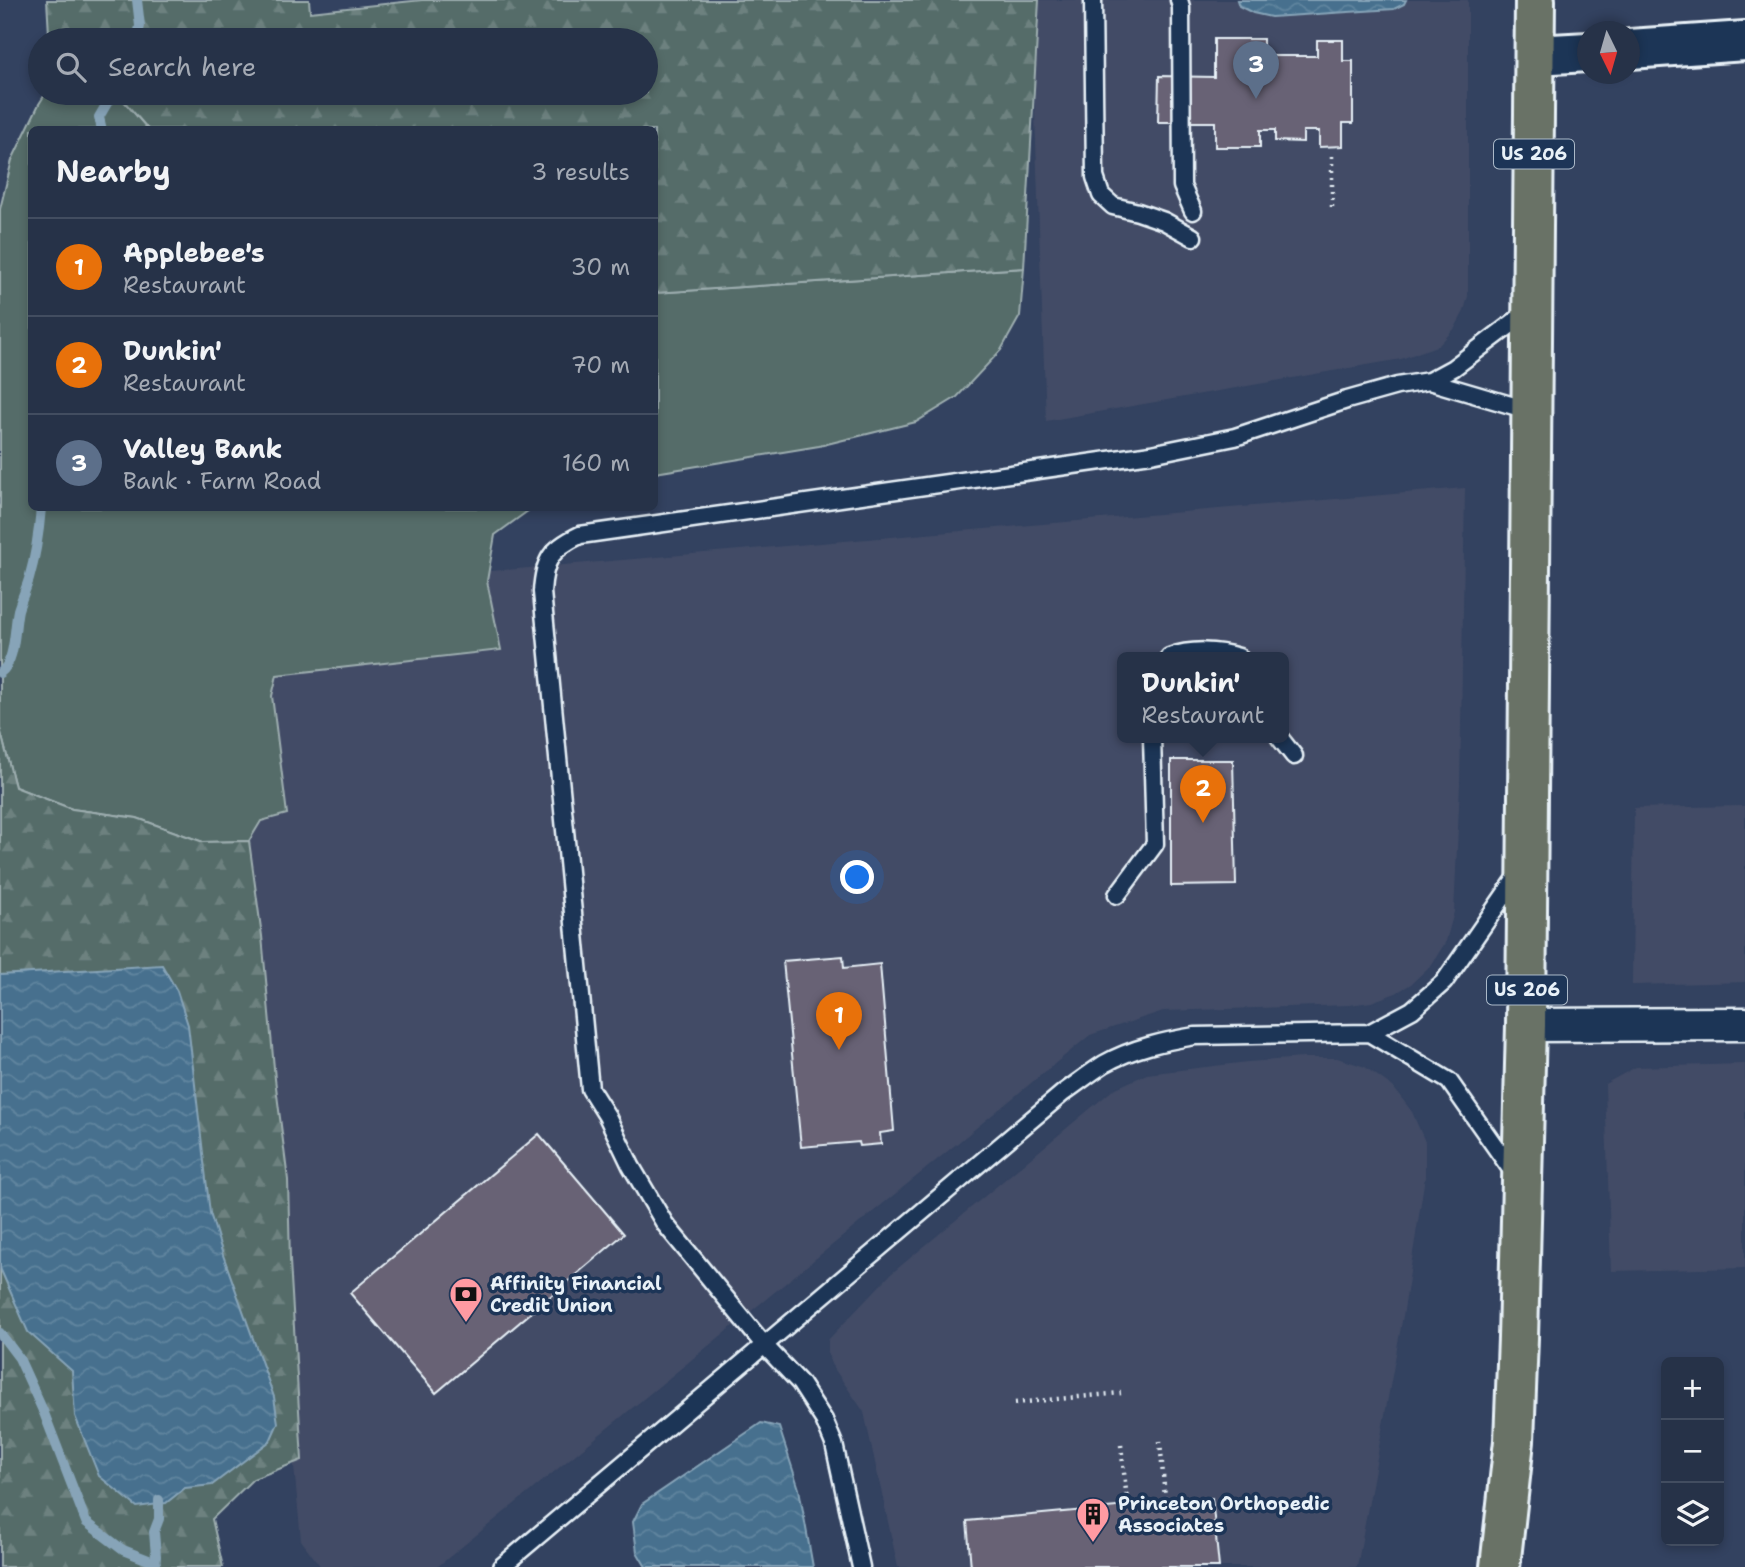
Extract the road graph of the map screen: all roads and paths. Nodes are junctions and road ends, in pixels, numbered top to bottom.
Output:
1 (1093, 0) edge
2 (1179, 0) edge
3 (1535, 0) edge
4 (1745, 41) edge
5 (1640, 48) edge
6 (1577, 53) edge
7 (1535, 55) junction
8 (1332, 156) dead end
9 (1193, 211) dead end
10 (1332, 212) dead end
11 (1193, 237) dead end
12 (1534, 308) junction
13 (1429, 381) junction
14 (1533, 412) junction
15 (1191, 652) edge
16 (1220, 652) edge
17 (1152, 743) edge
18 (1284, 743) edge
19 (1294, 756) dead end
20 (1527, 863) junction
21 (1117, 895) dead end
22 (1745, 1024) edge
23 (1526, 1025) junction
24 (1369, 1033) junction
25 (1522, 1185) junction
26 (765, 1346) junction
27 (1121, 1393) dead end
28 (1015, 1402) dead end
29 (1160, 1441) dead end
30 (1121, 1445) dead end
31 (1165, 1497) dead end
32 (1127, 1500) dead end
33 (501, 1567) edge
34 (861, 1567) edge
35 (1500, 1567) edge

1 - 11 lane
2 - 9 lane
3 - 7 highway, US 206
4 - 5 street
6 - 7 street
7 - 12 highway, US 206
8 - 10 path
12 - 13 lane
12 - 14 highway, US 206
13 - 14 lane
13 - 26 lane
14 - 20 highway, US 206
15 - 16 lane
17 - 21 lane
18 - 19 lane
20 - 23 highway, US 206
20 - 24 lane
22 - 23 street
23 - 25 highway, US 206
24 - 25 lane
24 - 26 lane
25 - 35 highway, US 206
26 - 33 lane
26 - 34 lane
27 - 28 path
29 - 31 path
30 - 32 path

